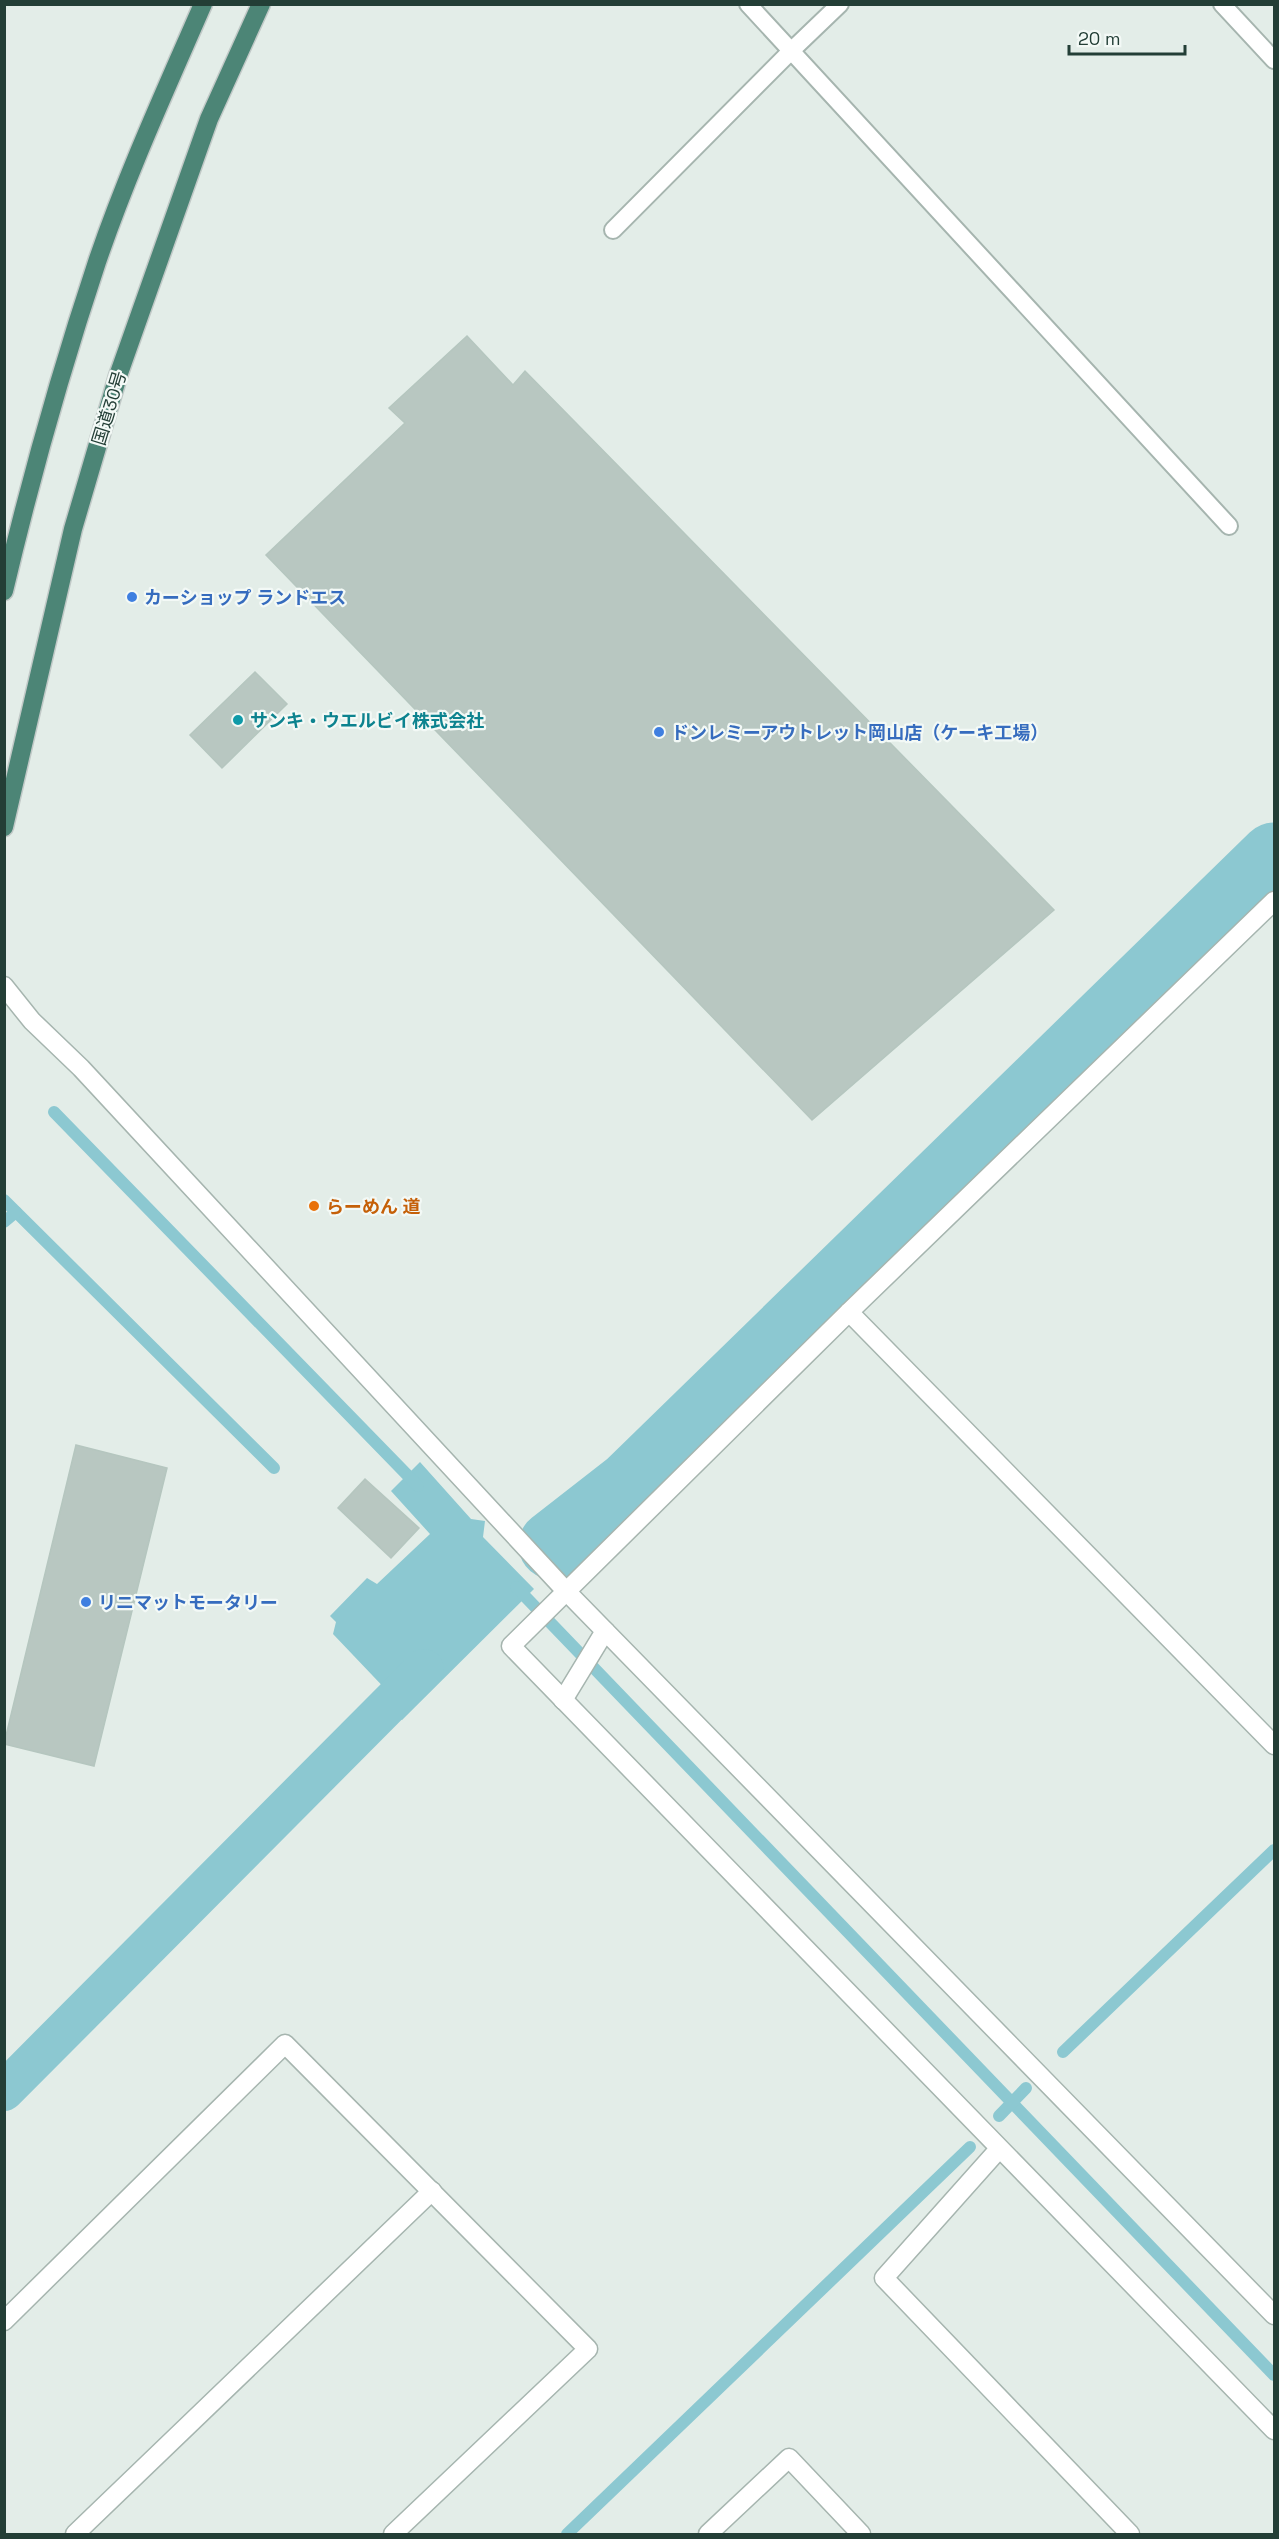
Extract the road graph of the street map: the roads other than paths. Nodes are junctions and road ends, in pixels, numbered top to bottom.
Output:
1 (203, 4) edge
2 (261, 4) edge
3 (748, 4) edge
4 (840, 4) edge
5 (1222, 4) edge
6 (792, 50) junction
7 (1275, 60) edge
8 (613, 230) dead end
9 (1229, 526) dead end
10 (4, 591) edge
11 (4, 827) edge
12 (1275, 901) edge
13 (4, 986) edge
14 (849, 1312) junction
15 (562, 1595) junction
16 (601, 1637) junction
17 (567, 1694) junction
18 (1275, 1745) edge
19 (999, 2149) junction
20 (432, 2192) junction
21 (1275, 2314) edge
22 (4, 2321) edge
23 (1275, 2430) edge
24 (75, 2535) edge
25 (393, 2535) edge
26 (708, 2535) edge
27 (861, 2535) edge
28 (1130, 2535) edge

1 - 10 highway
2 - 11 highway, 国道30号
3 - 6 lane
4 - 6 lane
5 - 7 lane
6 - 8 lane
6 - 9 lane
12 - 14 street
13 - 15 street
14 - 15 street
14 - 18 street
15 - 16 street
15 - 17 street
16 - 17 street
16 - 21 street
17 - 19 street
19 - 23 street
19 - 28 street
20 - 22 street
20 - 24 street
20 - 25 street
26 - 27 street

